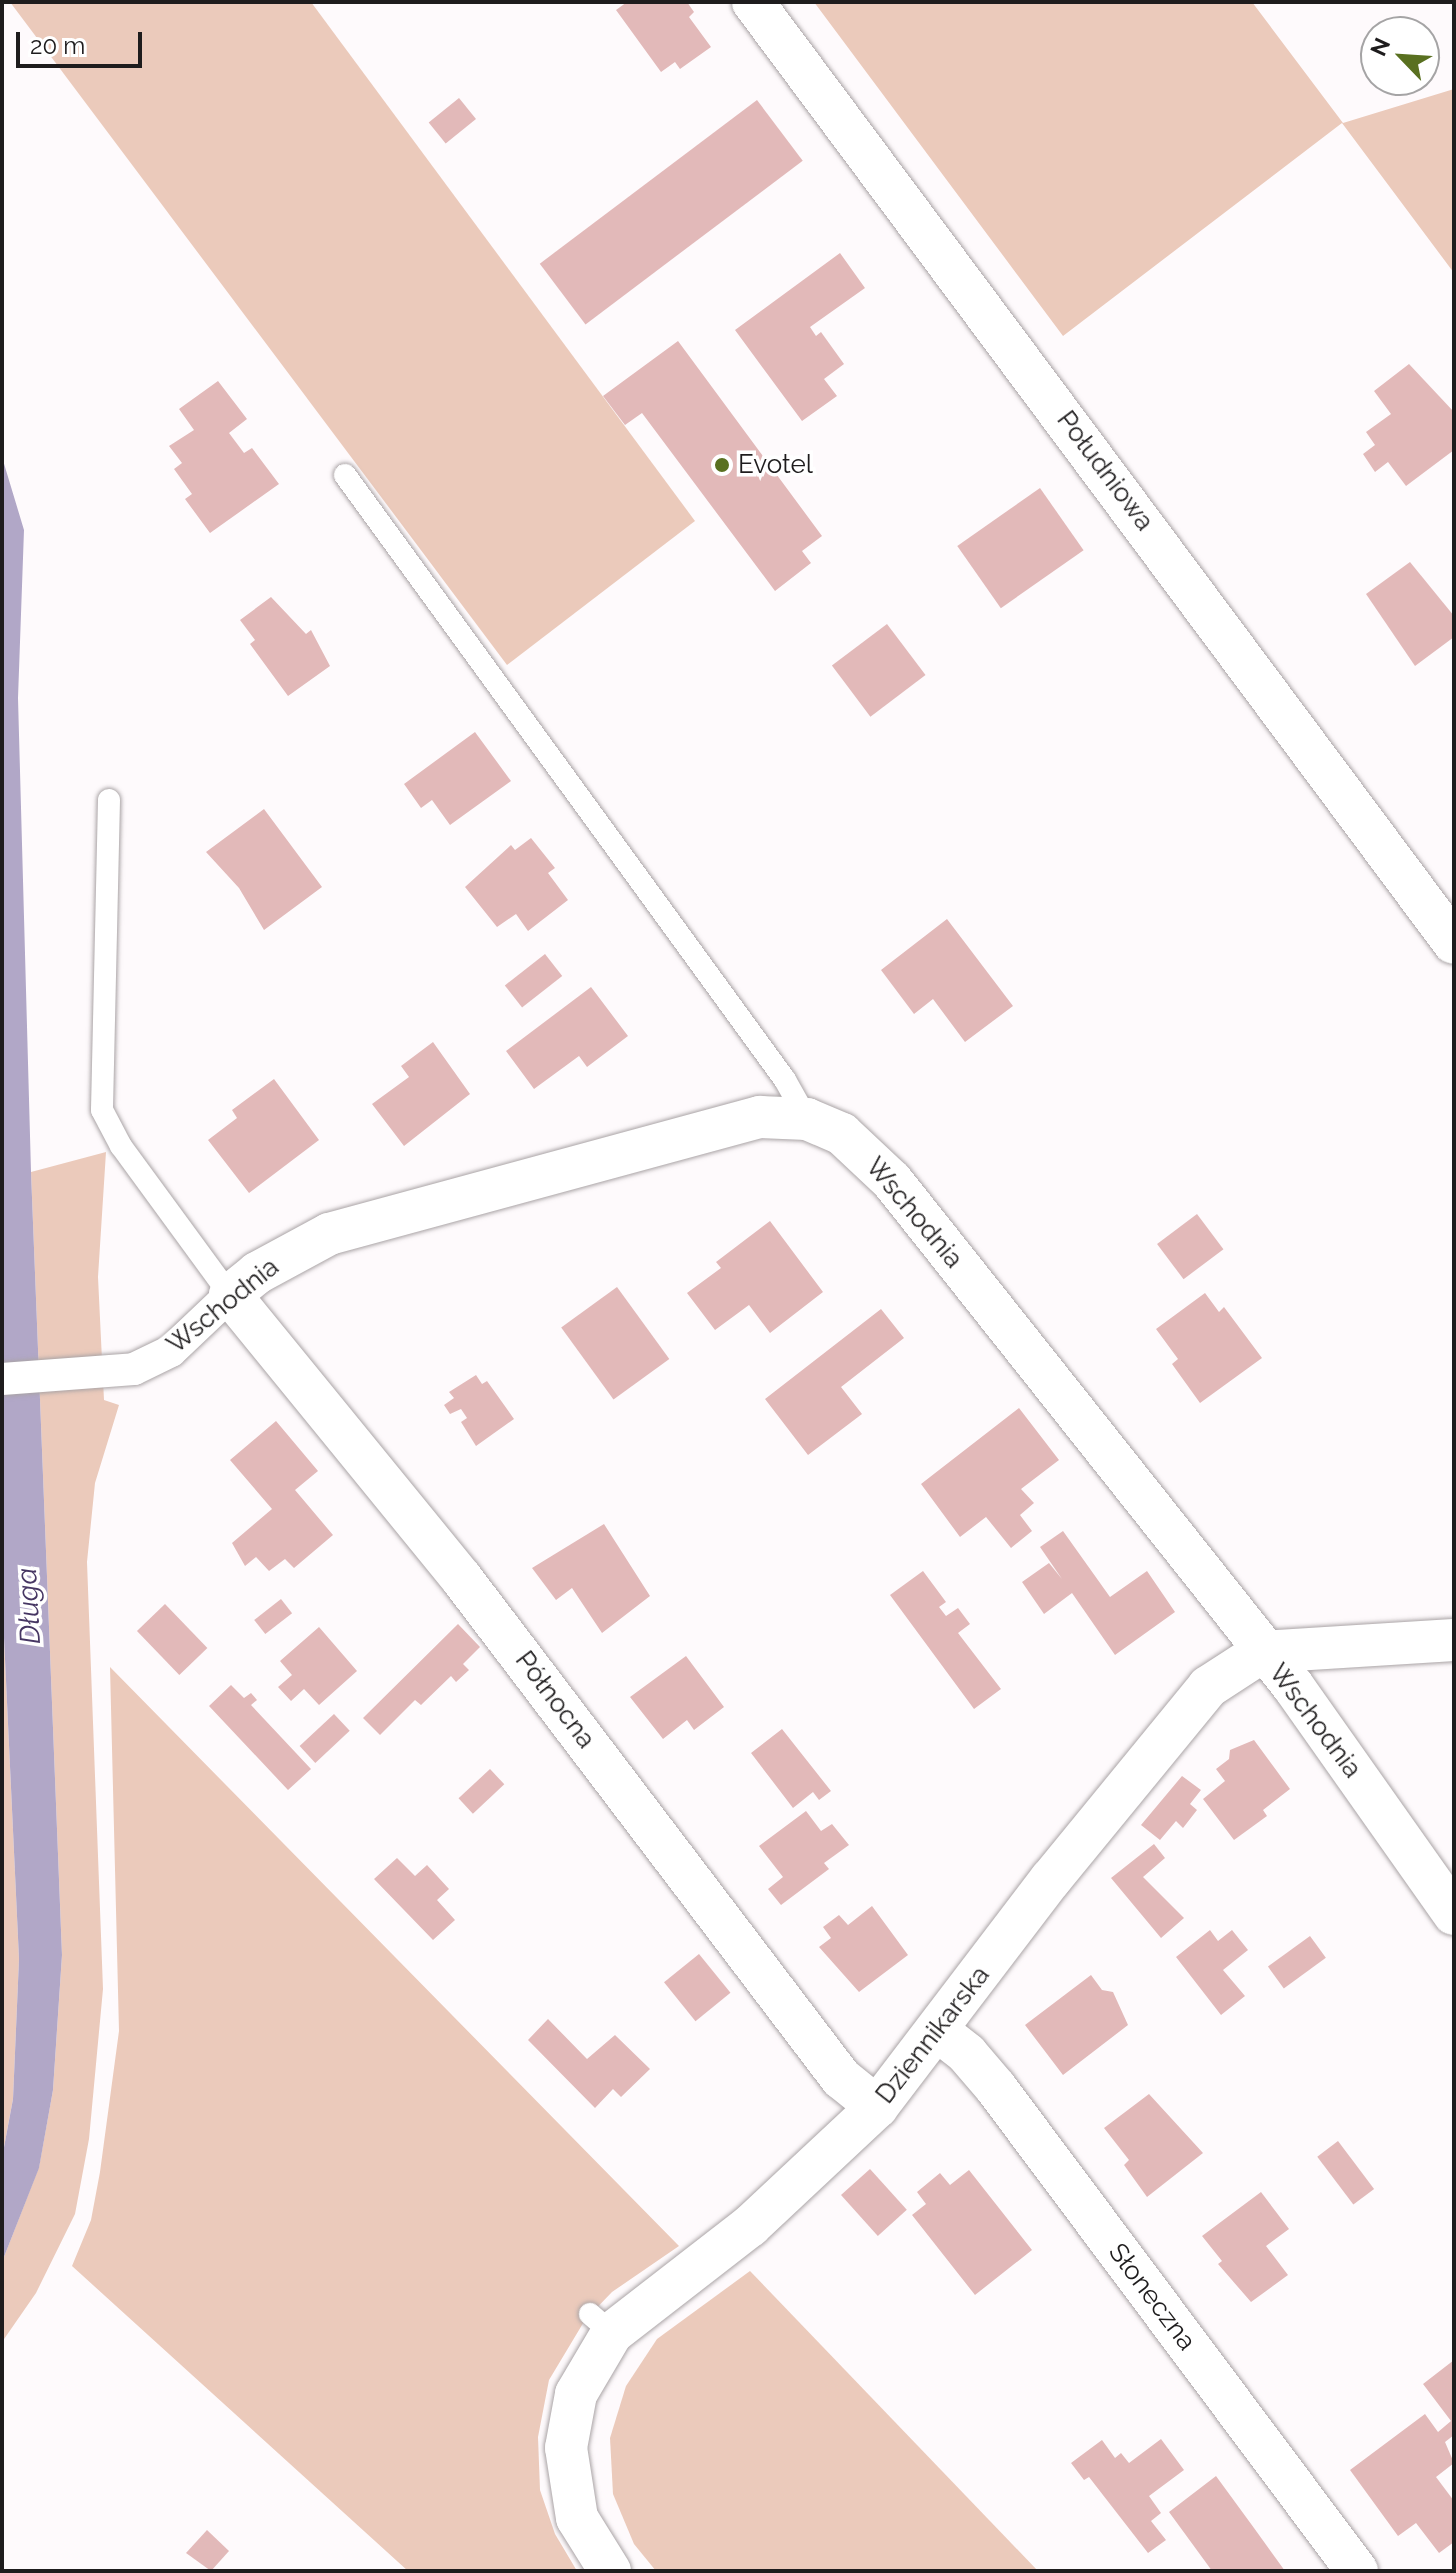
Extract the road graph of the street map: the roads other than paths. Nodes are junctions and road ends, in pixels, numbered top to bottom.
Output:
1 (753, 2) edge
2 (345, 475) dead end
3 (109, 800) dead end
4 (1454, 943) edge
5 (807, 1119) junction
6 (230, 1295) junction
7 (2, 1379) edge
8 (1454, 1640) edge
9 (1262, 1652) junction
10 (1454, 1914) edge
11 (938, 2031) junction
12 (877, 2107) junction
13 (610, 2571) edge
14 (1357, 2571) edge

1 - 4 street, Południowa
2 - 5 lane
3 - 6 lane
5 - 6 street, Wschodnia
5 - 9 street, Wschodnia
6 - 7 street, Wschodnia
6 - 12 street, Północna
8 - 9 street, Dziennikarska
9 - 10 street, Wschodnia
9 - 11 street, Dziennikarska
11 - 12 street, Dziennikarska
11 - 14 street, Słoneczna
12 - 13 street, Dziennikarska

